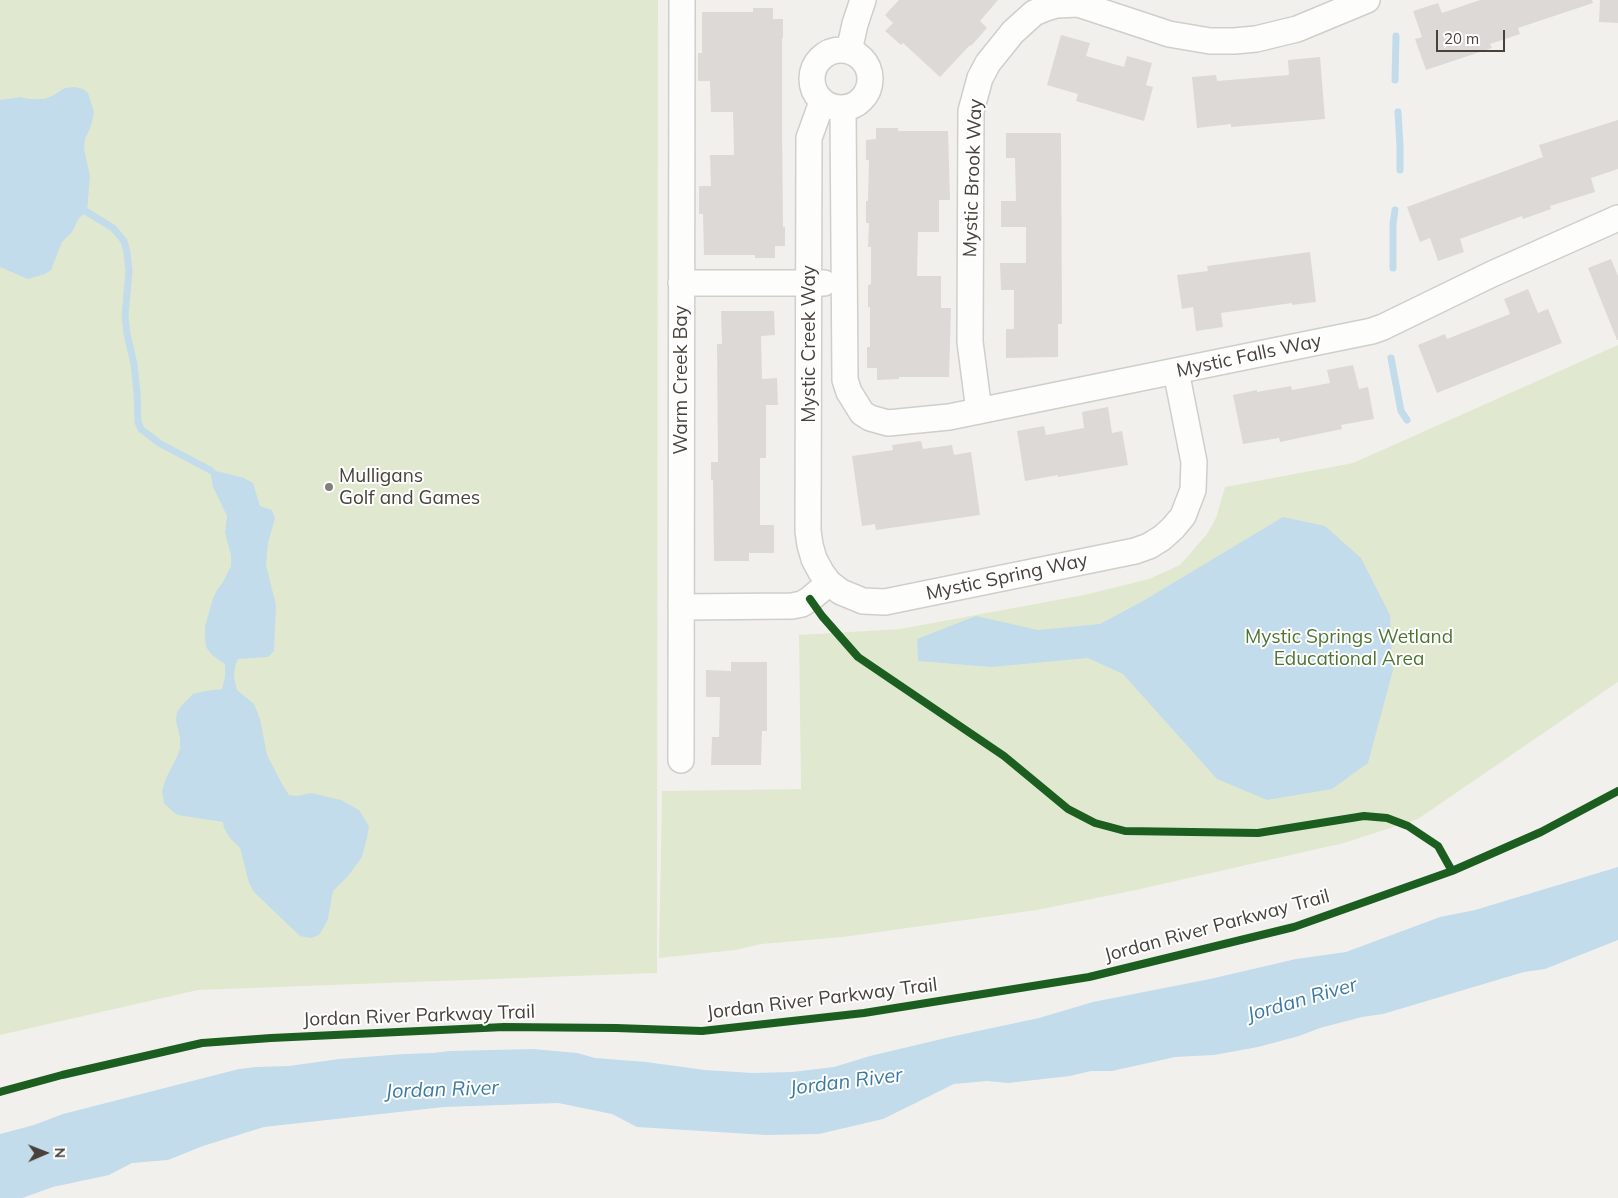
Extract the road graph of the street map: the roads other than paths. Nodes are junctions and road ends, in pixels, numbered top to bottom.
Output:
1 (682, 0) edge
2 (864, 0) edge
3 (1367, 0) edge
4 (850, 51) junction
5 (833, 106) junction
6 (1618, 218) edge
7 (681, 283) junction
8 (809, 283) junction
9 (844, 284) junction
10 (1176, 371) junction
11 (979, 411) junction
12 (862, 413) joint
13 (829, 583) junction
14 (681, 606) junction
15 (681, 760) dead end

1 - 7 street, Warm Creek Bay
2 - 4 street
3 - 11 street, Mystic Brook Way
4 - 5 street
4 - 5 street
5 - 8 street, Mystic Creek Way
5 - 9 street, Mystic Creek Way
6 - 10 street, Mystic Falls Way
7 - 8 street
7 - 14 street, Warm Creek Bay
8 - 9 street
8 - 13 street, Mystic Creek Way
9 - 12 street, Mystic Creek Way
10 - 11 street, Mystic Falls Way
10 - 13 street, Mystic Spring Way
11 - 12 street, Mystic Falls Way
13 - 14 street
14 - 15 street, Warm Creek Bay

